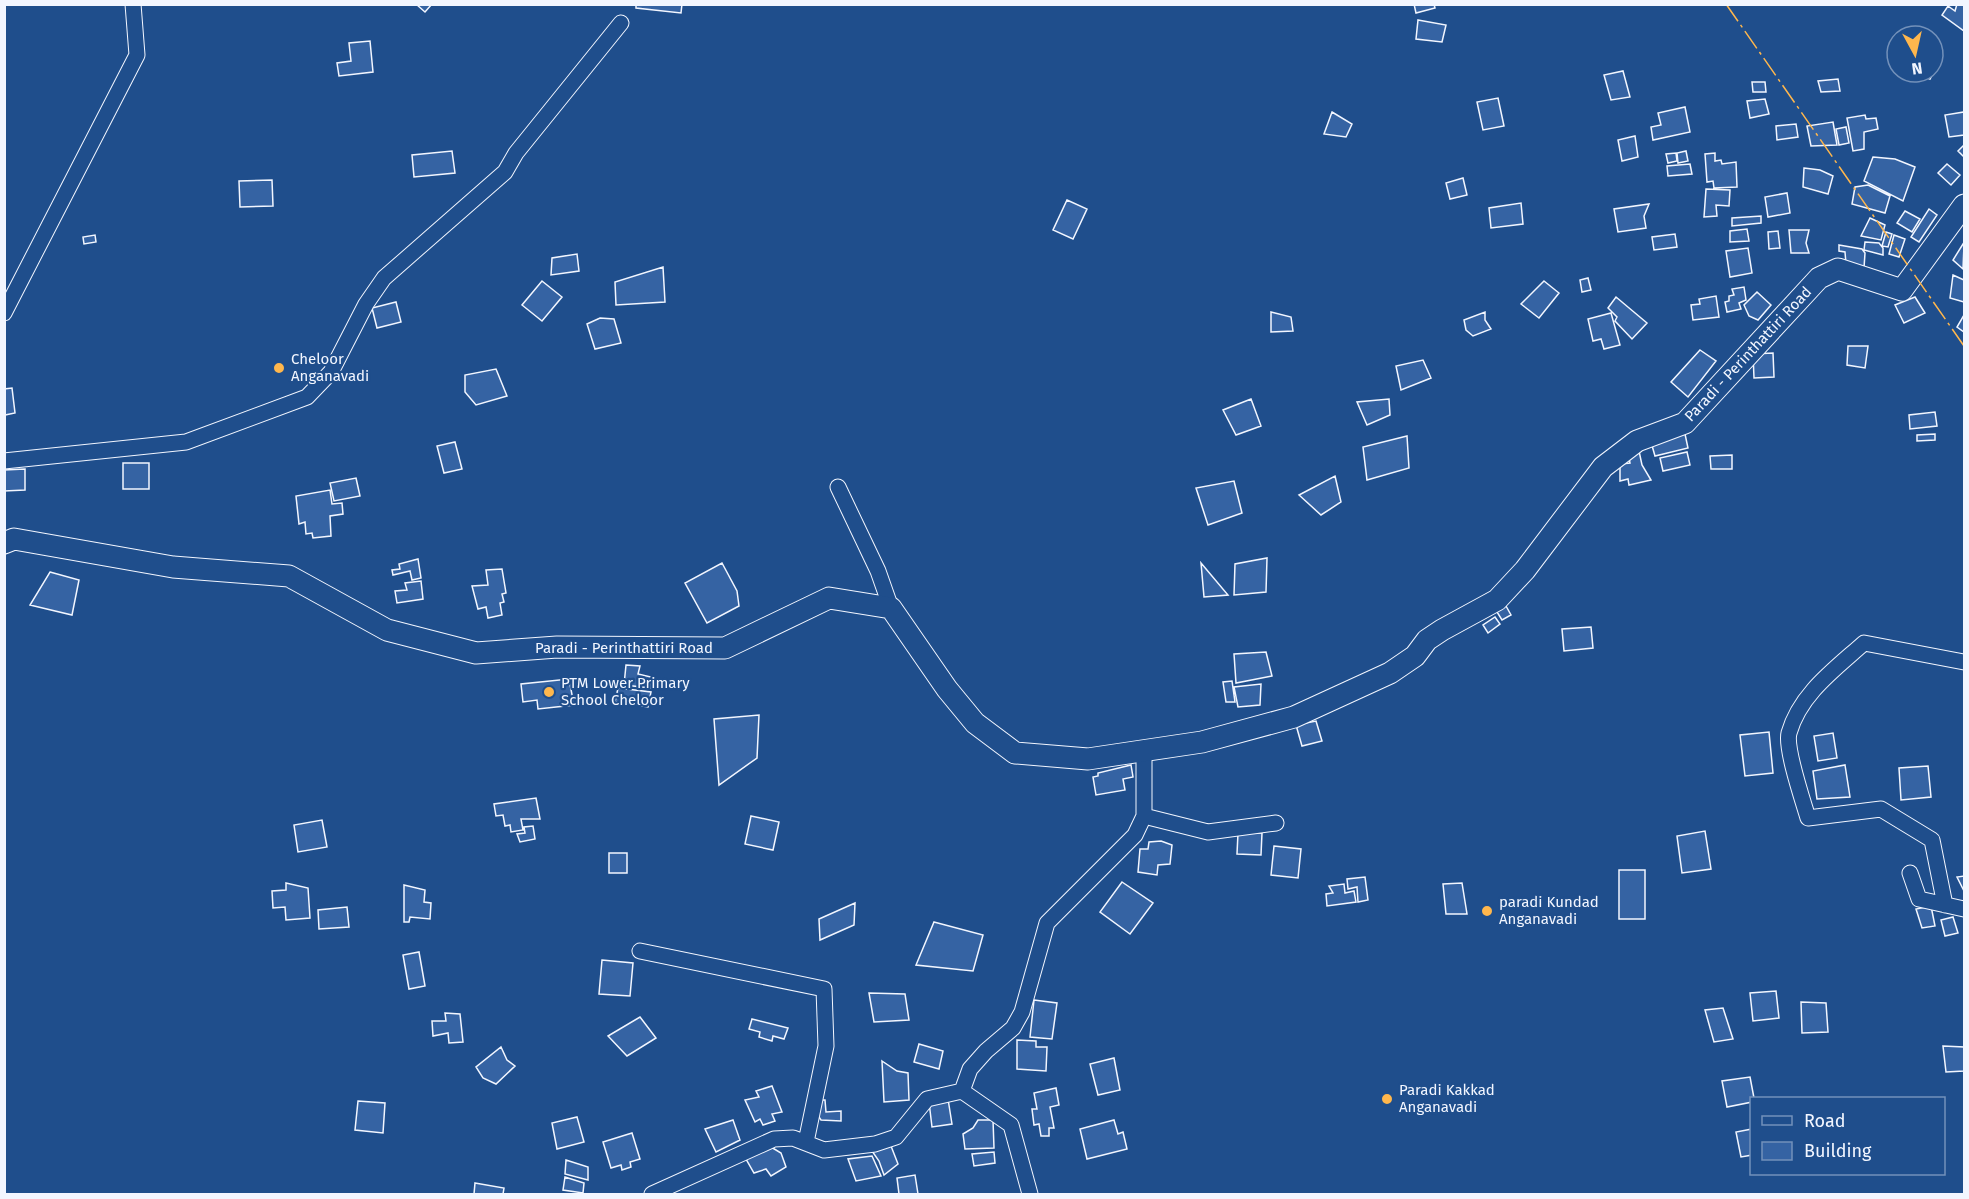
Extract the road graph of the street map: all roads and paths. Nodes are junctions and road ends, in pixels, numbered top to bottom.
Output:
1 (133, 4) edge
2 (621, 23) dead end
3 (1965, 205) edge
4 (4, 313) edge
5 (4, 461) edge
6 (838, 487) dead end
7 (4, 543) edge
8 (891, 608) junction
9 (1965, 662) edge
10 (1144, 751) junction
11 (1144, 816) junction
12 (1276, 823) dead end
13 (1910, 873) dead end
14 (1945, 905) junction
15 (1965, 909) edge
16 (640, 951) dead end
17 (962, 1090) junction
18 (806, 1142) junction
19 (652, 1194) edge
20 (1030, 1194) edge

1 - 4 street
2 - 5 street
3 - 10 main road, Paradi - Perinthattiri Road
6 - 8 street
7 - 8 main road, Paradi - Perinthattiri Road
8 - 10 main road, Paradi - Perinthattiri Road
9 - 14 street
10 - 11 street
11 - 12 street
11 - 17 street
13 - 14 street
14 - 15 street
16 - 18 street
17 - 18 street
17 - 20 street
18 - 19 street

